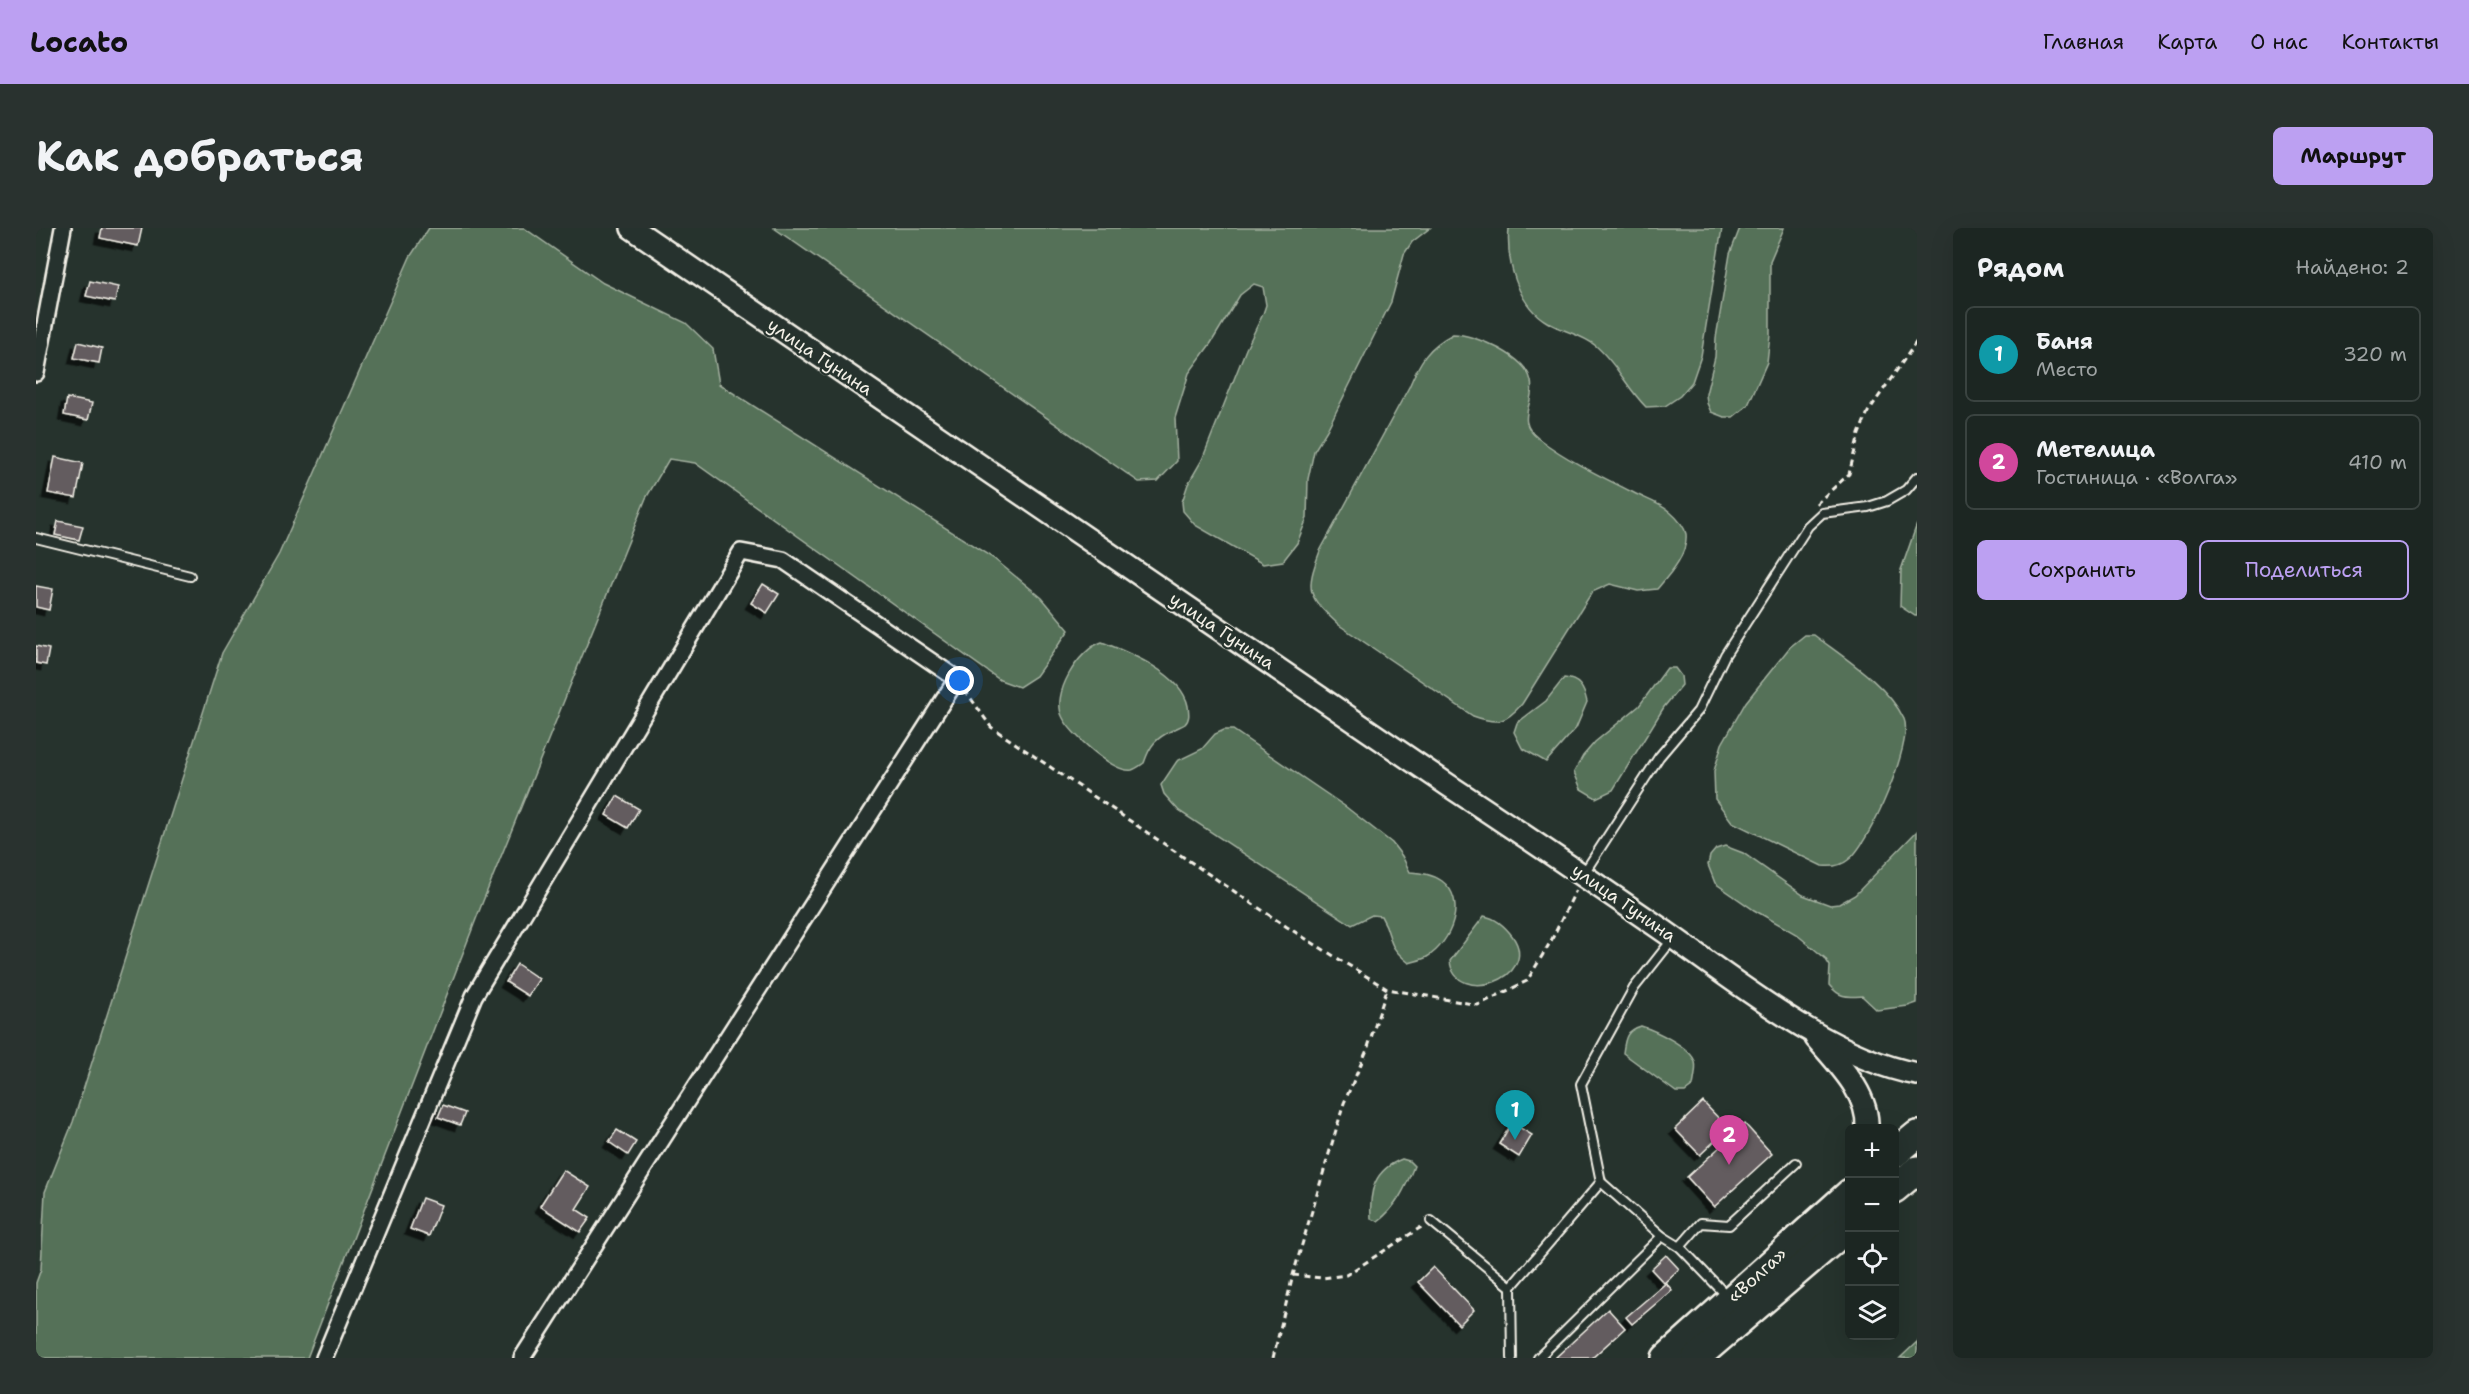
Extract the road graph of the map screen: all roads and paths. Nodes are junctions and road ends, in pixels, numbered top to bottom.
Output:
1 (63, 228) edge
2 (632, 228) edge
3 (1917, 341) edge
4 (36, 373) edge
5 (1917, 477) edge
6 (1814, 507) dead end
7 (36, 538) edge
8 (190, 576) dead end
9 (957, 679) junction
10 (1583, 875) junction
11 (1673, 937) junction
12 (1387, 988) junction
13 (1812, 1033) junction
14 (1917, 1074) edge
15 (1866, 1124) edge
16 (1917, 1135) edge
17 (1899, 1150) edge
18 (1796, 1163) dead end
19 (1917, 1170) edge
20 (1601, 1182) junction
21 (1899, 1185) edge
22 (1845, 1196) edge
23 (1431, 1221) joint
24 (1845, 1230) edge
25 (1662, 1236) junction
26 (1680, 1247) junction
27 (1293, 1275) junction
28 (1510, 1287) junction
29 (1730, 1299) junction
30 (324, 1358) edge
31 (522, 1358) edge
32 (1273, 1358) edge
33 (1512, 1358) edge
34 (1538, 1358) edge
35 (1666, 1358) edge
36 (1696, 1358) edge

1 - 4 street
2 - 10 main road, улица Гунина
3 - 6 path
5 - 10 lane
7 - 8 lane
9 - 12 path
9 - 30 street
9 - 31 street
10 - 11 main road, улица Гунина
10 - 12 path
11 - 13 main road, улица Гунина
11 - 20 lane
12 - 27 path
13 - 14 main road
13 - 15 main road
16 - 17 highway
18 - 26 lane
19 - 21 highway
20 - 25 lane
20 - 28 lane
22 - 29 highway, «Волга»
23 - 27 path
23 - 28 lane
24 - 36 highway, «Волга»
25 - 26 lane
25 - 34 lane
26 - 29 lane
27 - 32 path
28 - 33 lane
29 - 35 highway, «Волга»

